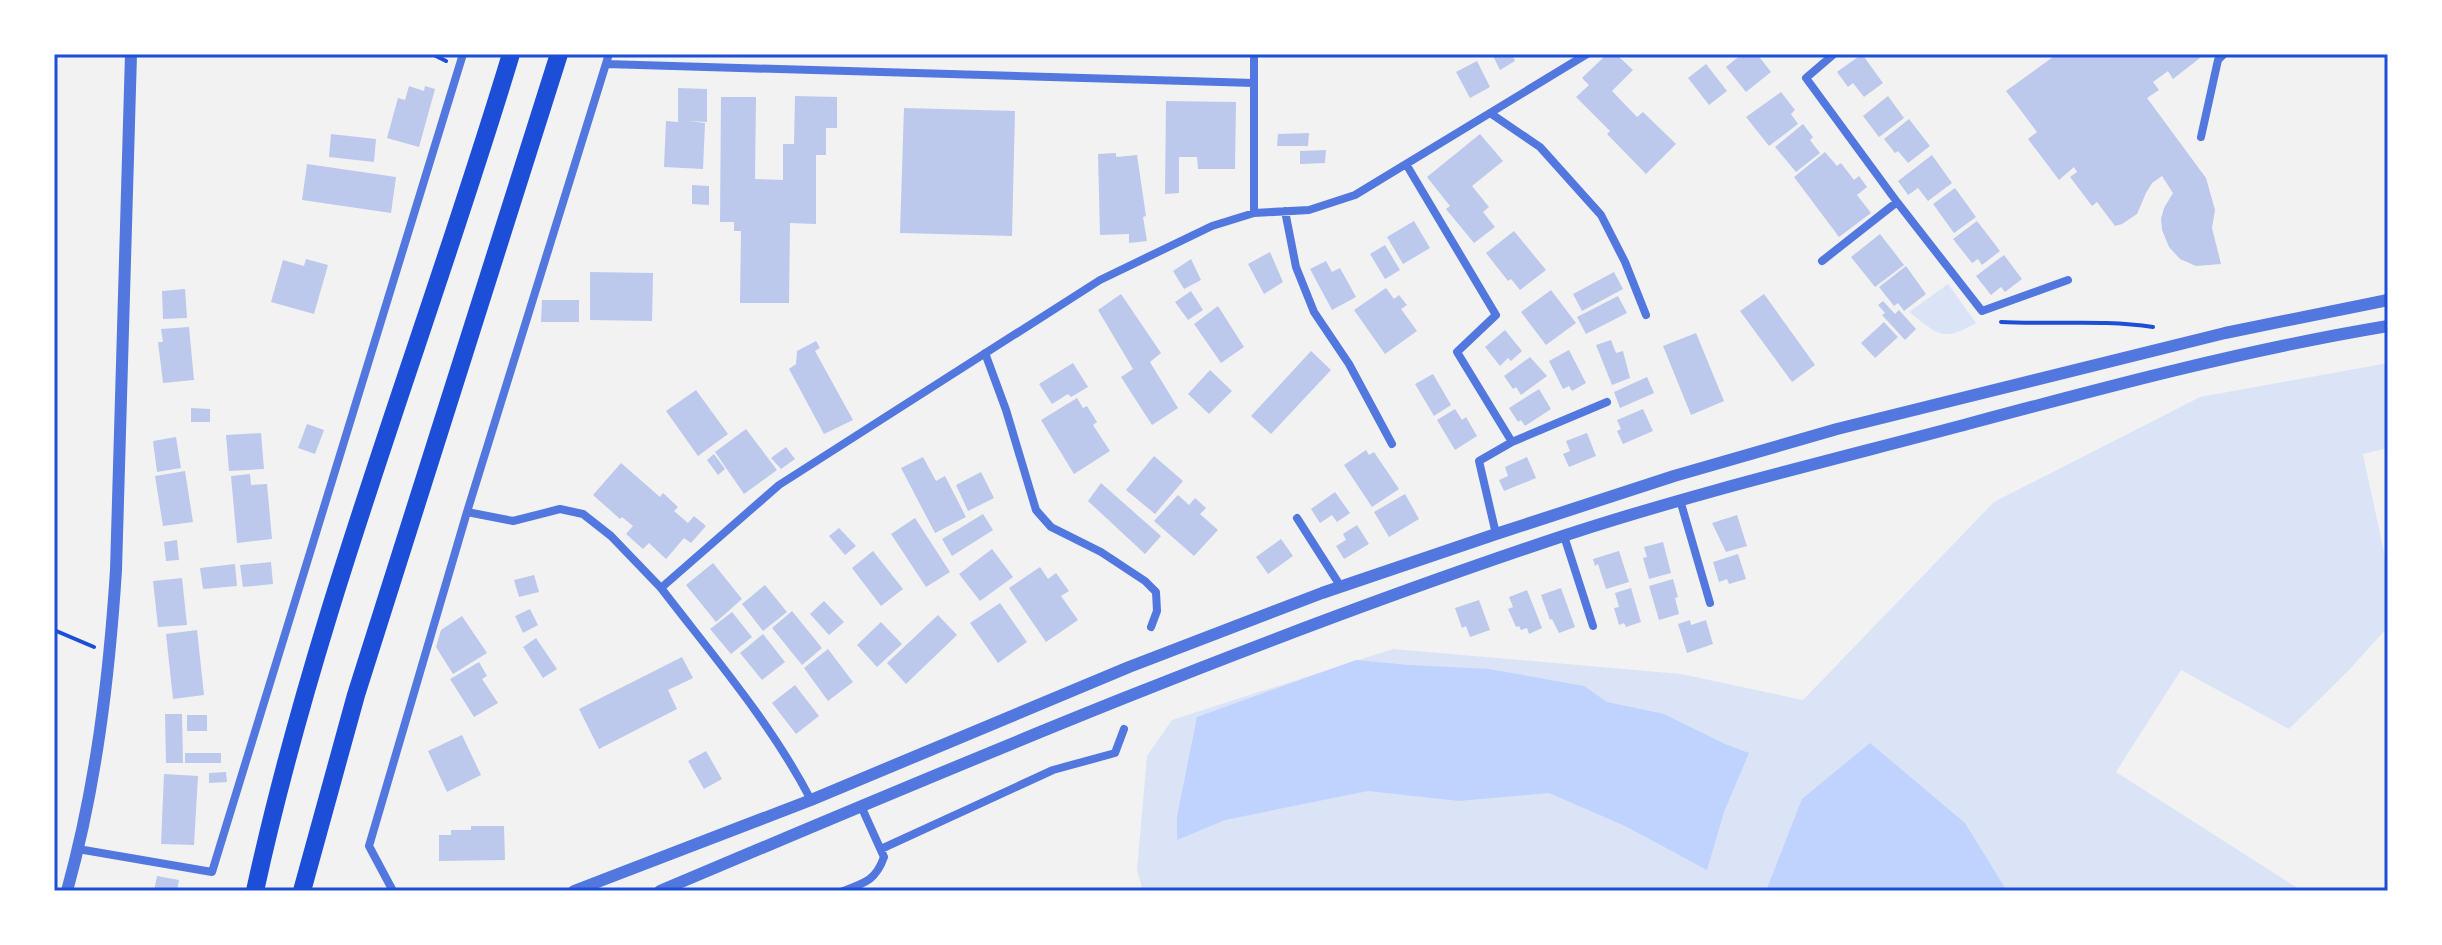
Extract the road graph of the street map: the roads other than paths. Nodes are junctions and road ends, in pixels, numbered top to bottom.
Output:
1 (131, 54) edge
2 (463, 54) edge
3 (511, 54) edge
4 (559, 54) edge
5 (1254, 54) edge
6 (1587, 54) edge
7 (1834, 54) edge
8 (2224, 54) edge
9 (607, 59) edge
10 (1254, 83) junction
11 (1490, 113) junction
12 (2201, 137) dead end
13 (1406, 164) junction
14 (1897, 202) junction
15 (1285, 211) junction
16 (1254, 213) junction
17 (1822, 261) dead end
18 (2068, 280) dead end
19 (2388, 300) edge
20 (1646, 315) dead end
21 (2388, 326) edge
22 (985, 353) junction
23 (1607, 402) dead end
24 (1512, 442) junction
25 (1392, 444) dead end
26 (1680, 500) junction
27 (467, 512) junction
28 (1297, 518) dead end
29 (1496, 534) junction
30 (1564, 536) junction
31 (1341, 587) junction
32 (661, 588) junction
33 (1710, 603) dead end
34 (1593, 626) dead end
35 (1151, 627) dead end
36 (1124, 729) dead end
37 (811, 800) junction
38 (861, 806) junction
39 (78, 849) junction
40 (881, 849) junction
41 (308, 864) junction
42 (67, 891) edge
43 (255, 891) edge
44 (302, 891) edge
45 (313, 891) edge
46 (393, 891) edge
47 (574, 891) edge
48 (660, 891) edge
49 (843, 891) edge

1 - 39 street
2 - 39 street
3 - 43 highway
4 - 41 highway
5 - 10 street
6 - 11 street
7 - 14 street
8 - 12 street
9 - 10 street
9 - 27 street
10 - 16 street
11 - 13 street
11 - 20 street
13 - 15 street
13 - 24 street
14 - 17 street
14 - 18 street
15 - 16 street
15 - 25 street
16 - 22 street
19 - 29 street
21 - 26 street
22 - 32 street
22 - 35 street
23 - 24 street
24 - 29 street
26 - 30 street
26 - 33 street
27 - 32 street
27 - 46 street
28 - 31 street
29 - 31 street
30 - 34 street
30 - 38 street
31 - 37 street
32 - 37 street
36 - 40 street
37 - 47 street
38 - 40 street
38 - 48 street
39 - 42 street
40 - 49 street
41 - 44 highway
41 - 45 street

